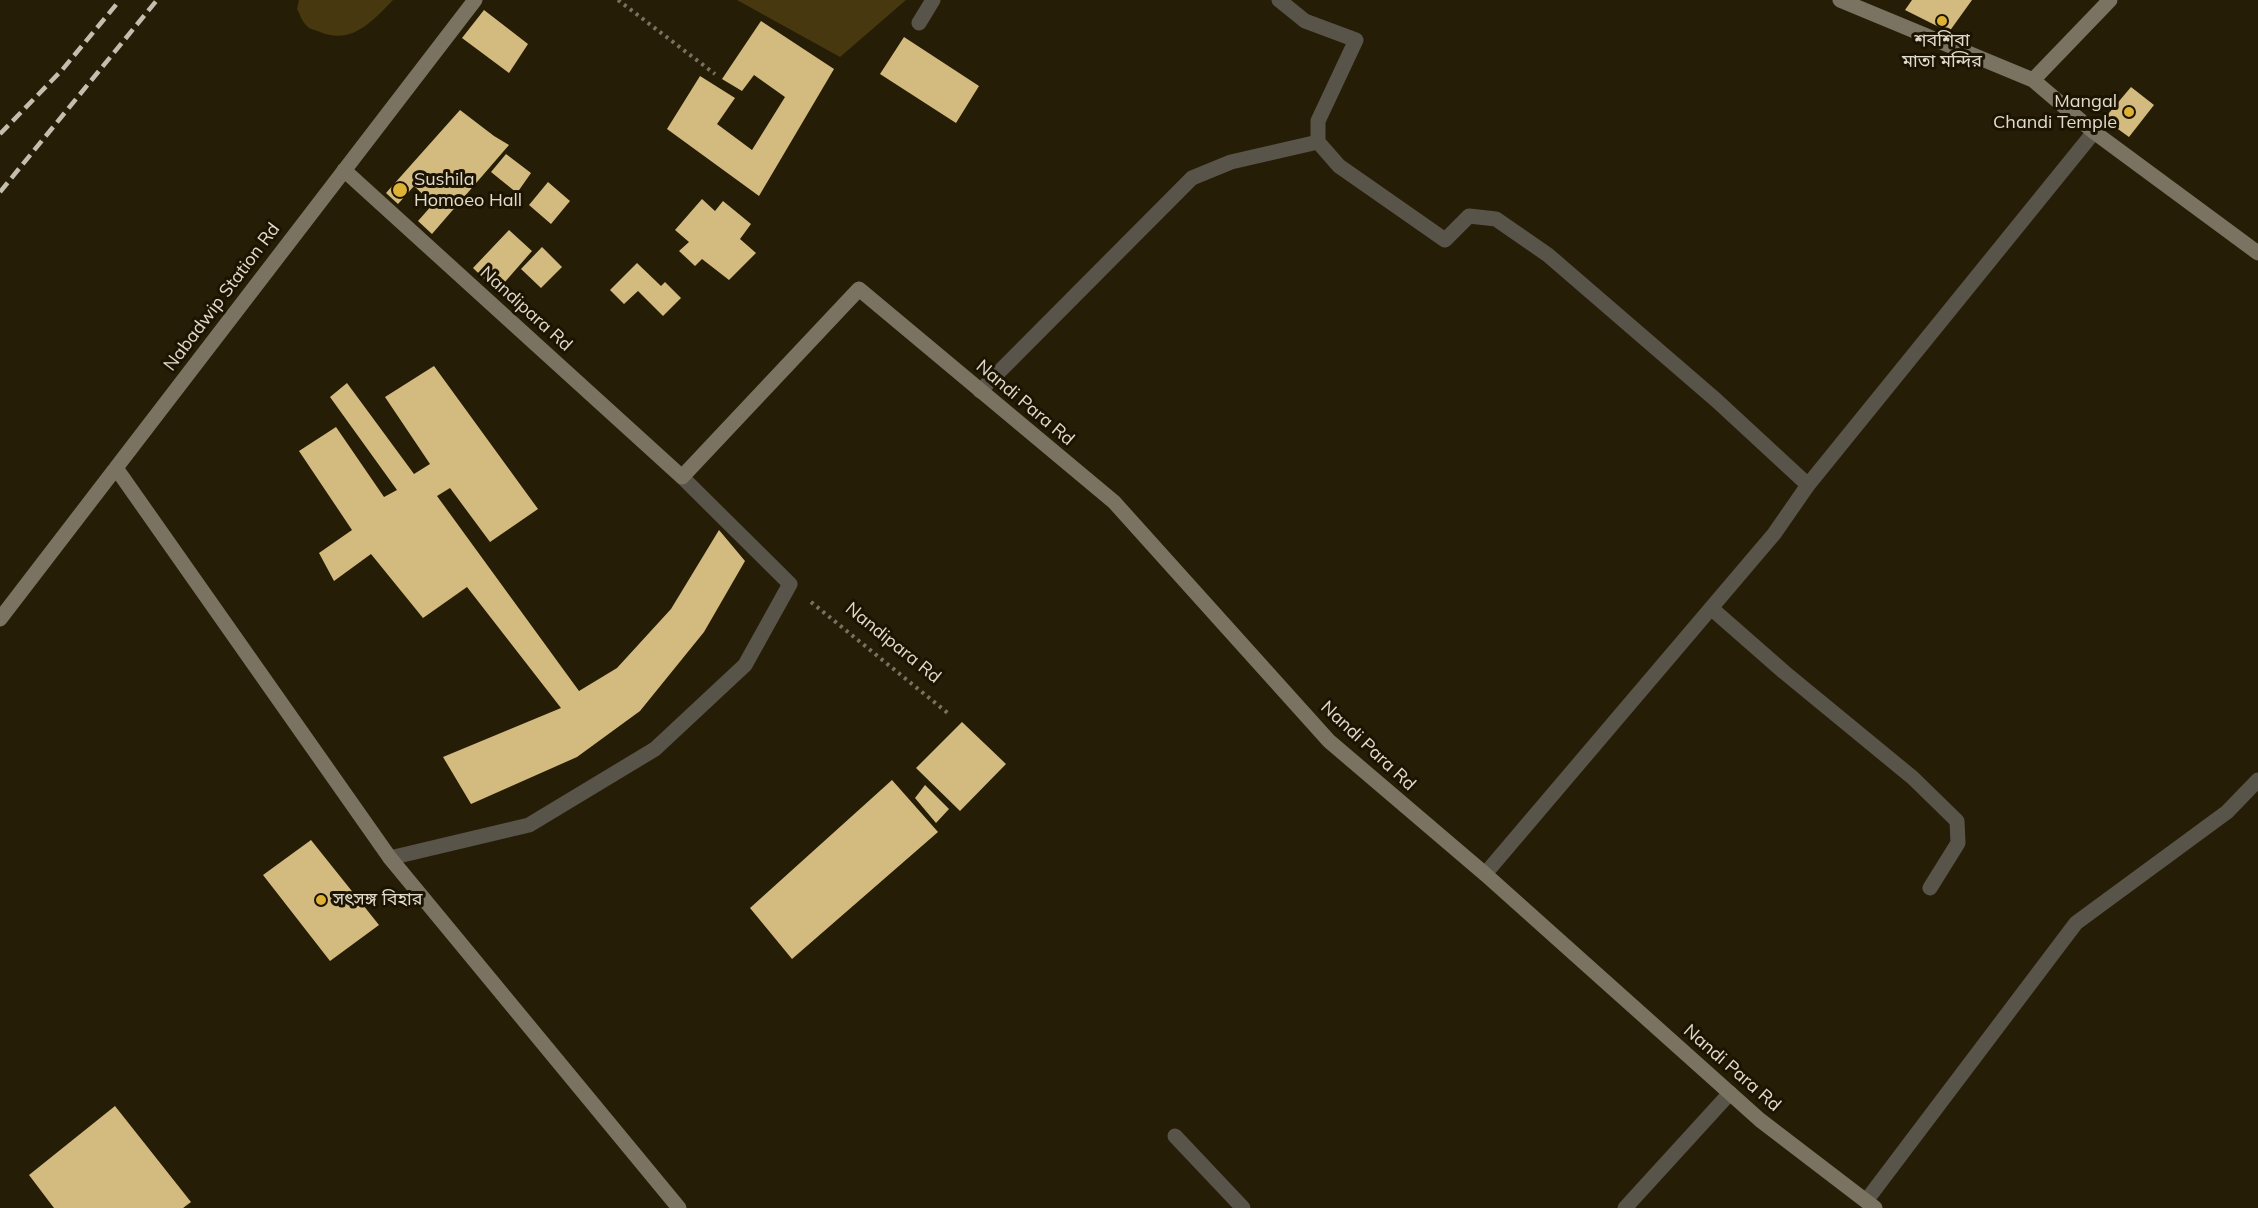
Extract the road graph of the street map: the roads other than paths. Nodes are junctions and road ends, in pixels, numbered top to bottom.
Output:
1 (475, 0) edge
2 (933, 0) edge
3 (1279, 0) edge
4 (1840, 0) edge
5 (2110, 0) edge
6 (919, 23) dead end
7 (2033, 80) junction
8 (2094, 132) junction
9 (1318, 142) junction
10 (344, 170) junction
11 (2258, 253) edge
12 (980, 391) junction
13 (116, 468) junction
14 (682, 477) junction
15 (1808, 485) junction
16 (1711, 608) junction
17 (0, 619) edge
18 (2258, 780) edge
19 (390, 858) junction
20 (1485, 874) junction
21 (1930, 888) dead end
22 (1730, 1093) junction
23 (1175, 1136) dead end
24 (1871, 1205) edge
25 (679, 1208) edge
26 (1243, 1208) edge
27 (1625, 1208) edge

1 - 10 street, Nabadwip Station Rd
2 - 6 street
3 - 9 street
4 - 7 street
5 - 7 street
7 - 8 street
8 - 11 street
8 - 15 street
9 - 12 street
9 - 15 street
10 - 13 street, Nabadwip Station Rd
10 - 14 street, Nandipara Rd
12 - 14 street, Nandi Para Rd
12 - 20 street, Nandi Para Rd
13 - 17 street, Nabadwip Station Rd
13 - 19 street
14 - 19 street, Nandipara Rd
15 - 16 street
16 - 20 street
16 - 21 street
18 - 24 street
19 - 25 street
20 - 22 street, Nandi Para Rd
22 - 24 street, Nandi Para Rd
22 - 27 street
23 - 26 street

